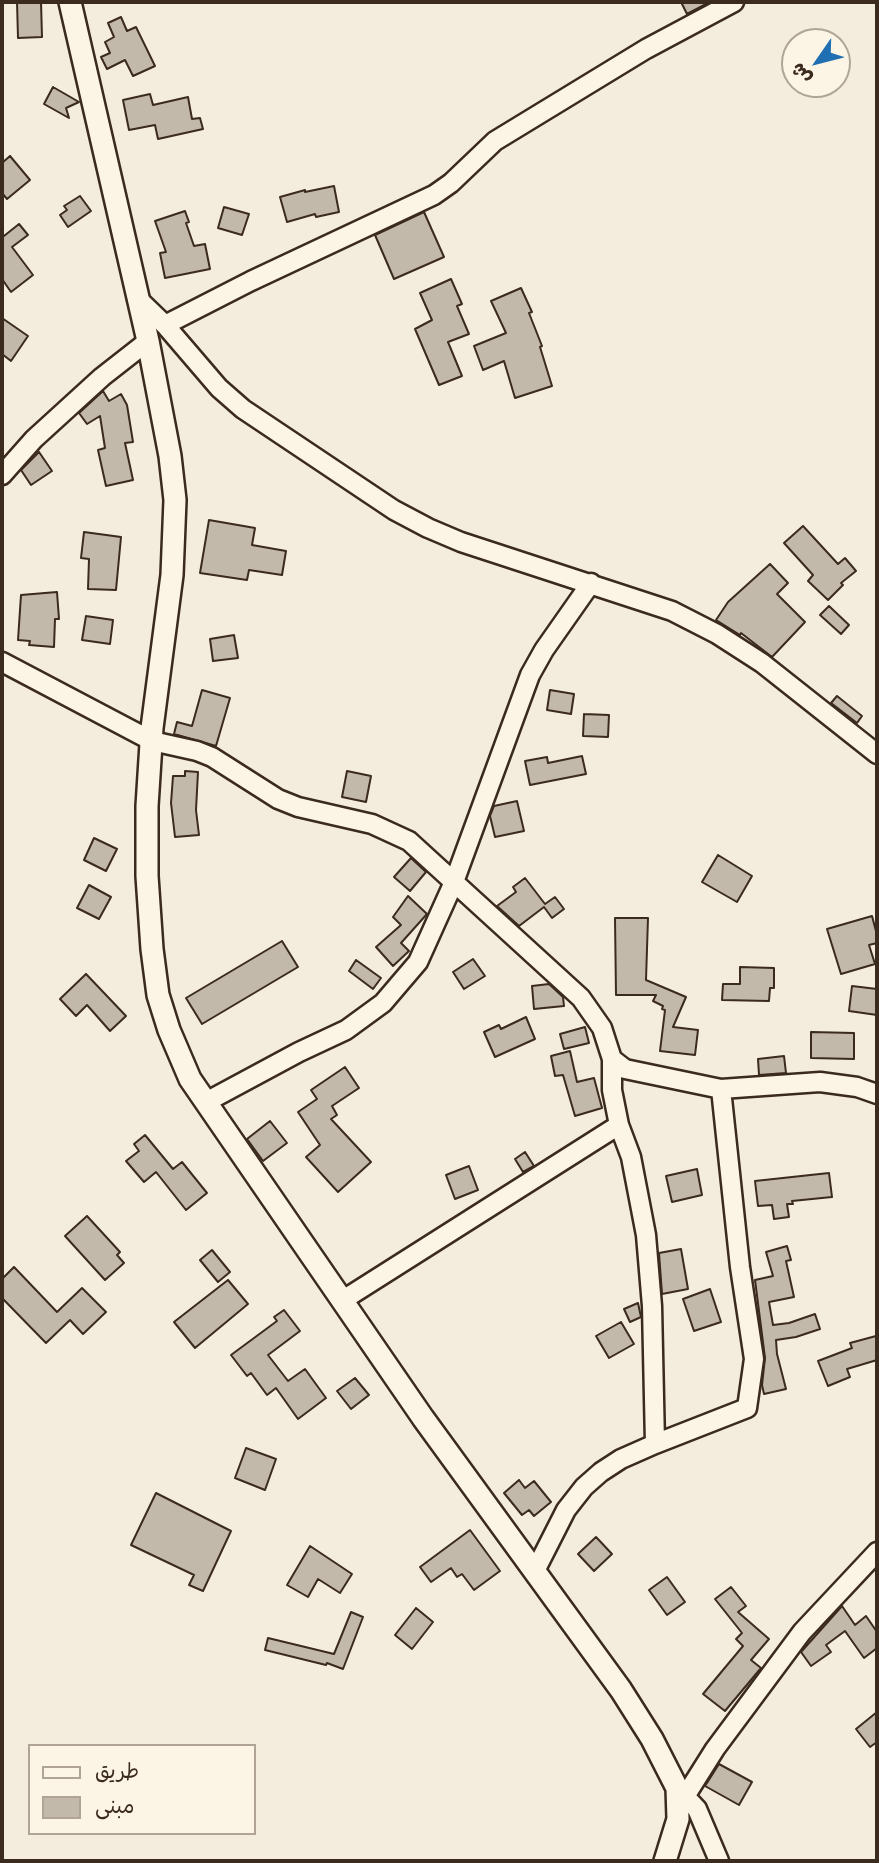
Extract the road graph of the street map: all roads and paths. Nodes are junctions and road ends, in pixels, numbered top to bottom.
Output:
1 (71, 2) edge
2 (734, 2) edge
3 (137, 298) junction
4 (165, 325) junction
5 (148, 341) junction
6 (2, 475) edge
7 (591, 583) junction
8 (2, 662) edge
9 (152, 741) junction
10 (877, 754) edge
11 (454, 882) junction
12 (612, 1059) junction
13 (722, 1089) junction
14 (877, 1094) edge
15 (206, 1102) junction
16 (619, 1125) junction
17 (343, 1300) junction
18 (655, 1444) junction
19 (877, 1552) edge
20 (536, 1571) junction
21 (682, 1792) junction
22 (665, 1861) edge
23 (719, 1861) edge

1 - 3 street
2 - 4 street
3 - 4 street
3 - 5 street
4 - 7 street
5 - 6 street
5 - 9 street
7 - 10 street
7 - 11 street
8 - 9 street
9 - 11 street
9 - 15 street
11 - 12 street
11 - 15 street
12 - 13 street
12 - 16 street
13 - 14 street
13 - 18 street
15 - 17 street
16 - 17 street
16 - 18 street
17 - 20 street
18 - 20 street
19 - 21 street
20 - 21 street
21 - 22 street
21 - 23 street

